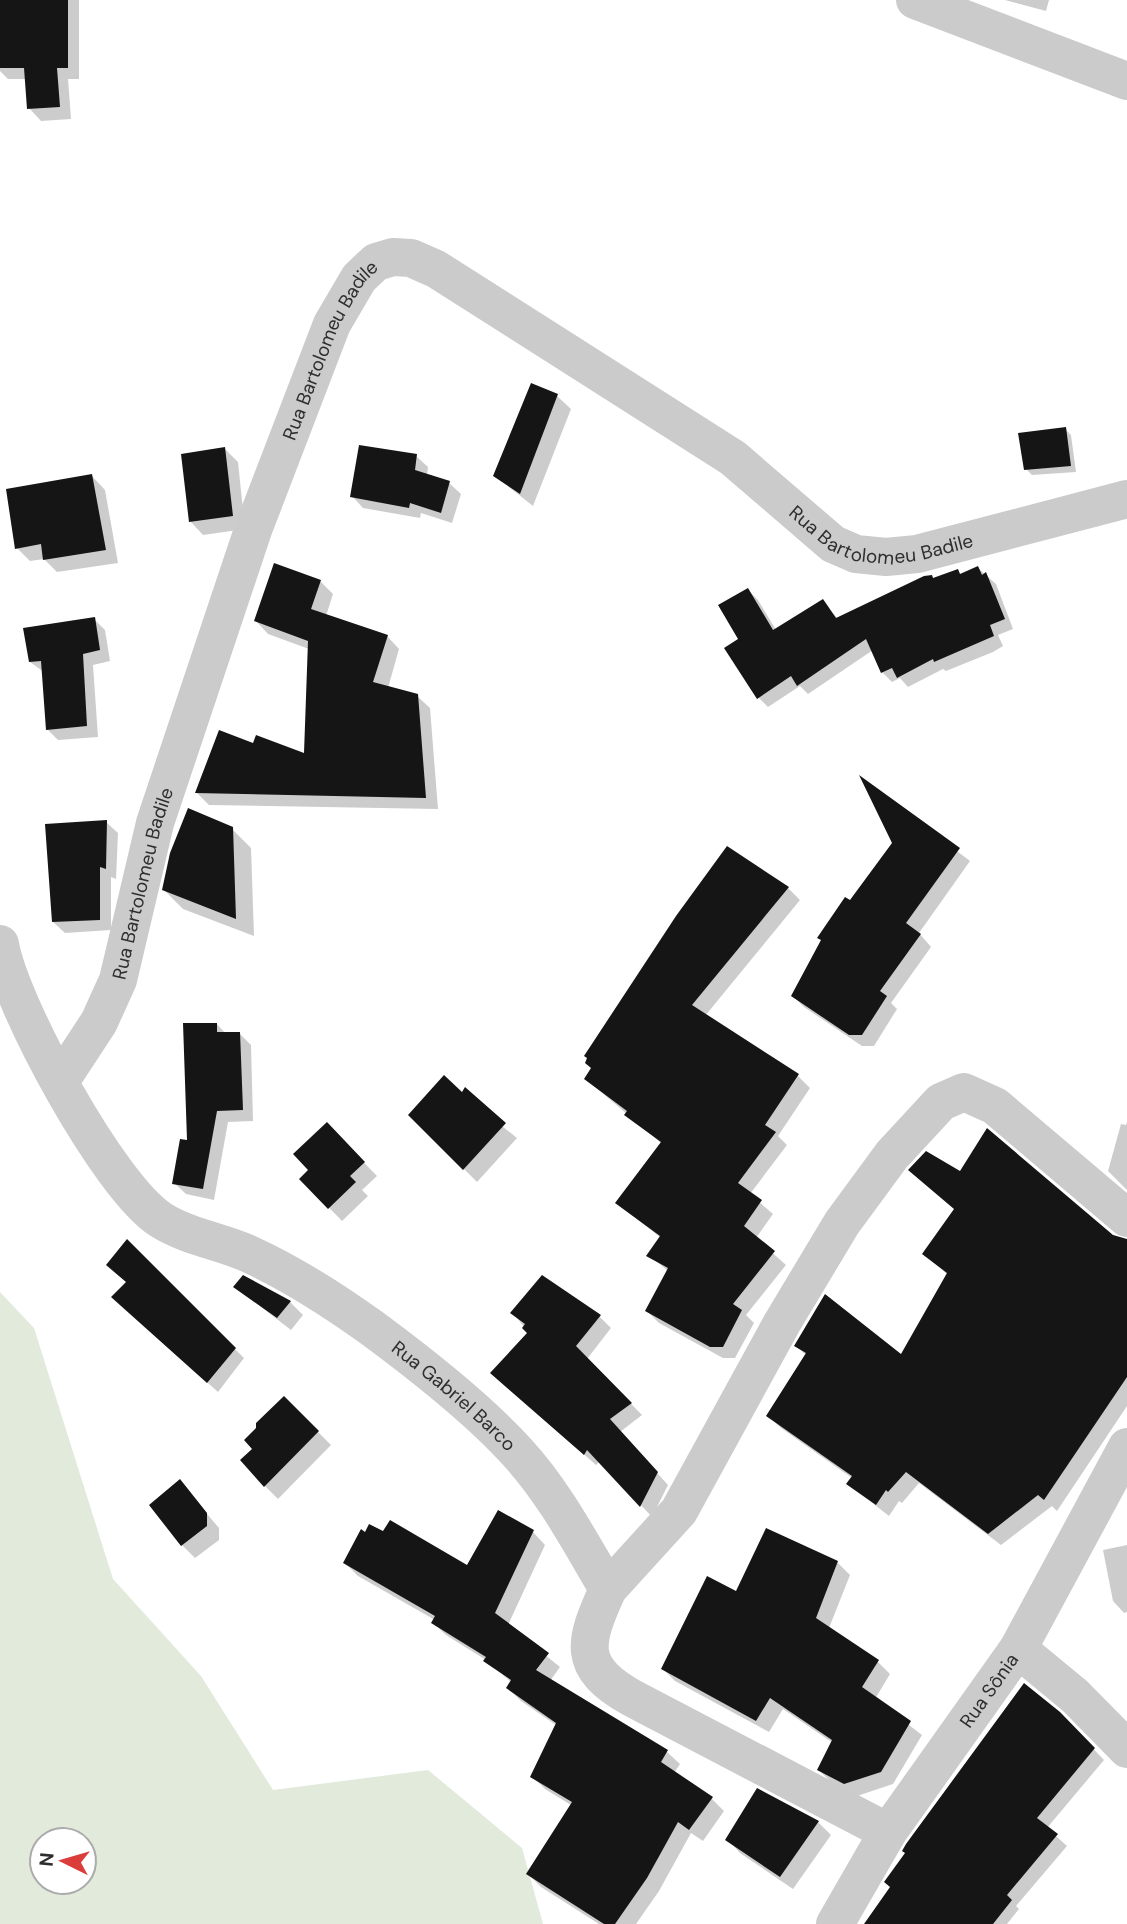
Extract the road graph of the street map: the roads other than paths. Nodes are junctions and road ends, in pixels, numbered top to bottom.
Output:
1 (915, 0) edge
2 (1127, 81) edge
3 (1127, 499) edge
4 (0, 944) edge
5 (61, 1080) junction
6 (1127, 1218) edge
7 (1127, 1447) edge
8 (608, 1589) junction
9 (1017, 1649) junction
10 (1127, 1749) edge
11 (888, 1832) junction
12 (835, 1924) edge

1 - 2 street
3 - 5 street, Rua Bartolomeu Badile
4 - 5 street, Rua Gabriel Barco
5 - 8 street, Rua Gabriel Barco
6 - 8 street
7 - 9 street, Rua Sônia
8 - 11 street
9 - 10 street
9 - 11 street, Rua Sônia
11 - 12 street, Rua Sônia

